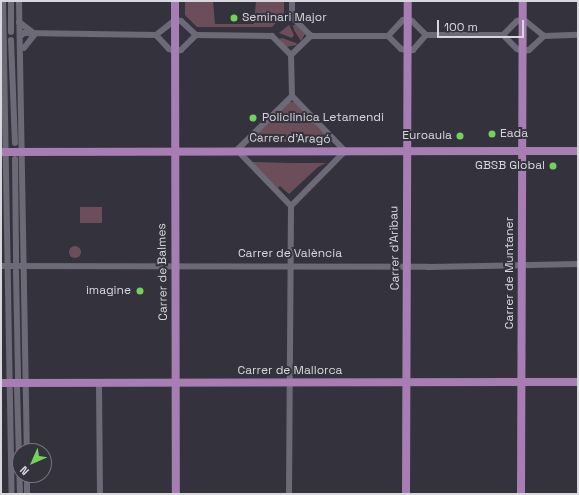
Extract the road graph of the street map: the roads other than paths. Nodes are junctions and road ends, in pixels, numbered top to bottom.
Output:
1 (3, 1) edge
2 (11, 1) edge
3 (19, 1) edge
4 (175, 1) edge
5 (292, 1) edge
6 (408, 1) edge
7 (523, 1) edge
8 (178, 20) junction
9 (408, 20) junction
10 (523, 20) junction
11 (2, 22) edge
12 (21, 23) junction
13 (11, 32) dead end
14 (35, 34) junction
15 (22, 35) dead end
16 (196, 35) junction
17 (426, 35) junction
18 (503, 35) junction
19 (578, 35) edge
20 (311, 36) junction
21 (388, 36) junction
22 (544, 36) junction
23 (158, 37) junction
24 (11, 40) dead end
25 (24, 48) dead end
26 (408, 50) junction
27 (175, 51) junction
28 (523, 51) junction
29 (291, 55) junction
30 (292, 96) junction
31 (14, 143) dead end
32 (237, 150) junction
33 (345, 151) junction
34 (407, 151) junction
35 (523, 151) junction
36 (578, 151) edge
37 (4, 152) edge
38 (21, 152) junction
39 (174, 152) junction
40 (15, 159) dead end
41 (291, 206) junction
42 (16, 262) dead end
43 (522, 264) junction
44 (578, 264) edge
45 (290, 265) junction
46 (1, 266) edge
47 (8, 266) junction
48 (24, 266) junction
49 (176, 266) junction
50 (407, 266) junction
51 (16, 271) dead end
52 (18, 379) dead end
53 (522, 382) junction
54 (578, 382) edge
55 (1, 383) edge
56 (99, 383) junction
57 (176, 383) junction
58 (26, 384) junction
59 (290, 384) junction
60 (406, 384) junction
61 (14, 385) junction
62 (27, 443) edge
63 (27, 483) edge
64 (12, 494) edge
65 (20, 494) edge
66 (27, 494) edge
67 (100, 494) edge
68 (176, 494) edge
69 (289, 494) edge
70 (406, 494) edge
71 (521, 494) edge

1 - 11 street
2 - 13 street
3 - 12 street
4 - 8 main road, Carrer de Balmes
5 - 20 street
6 - 9 main road, Carrer d'Aribau
7 - 10 main road, Carrer de Muntaner
8 - 16 street
8 - 23 street
8 - 27 main road, Carrer de Balmes
9 - 17 street
9 - 21 street
9 - 26 main road, Carrer d'Aribau
10 - 18 street
10 - 22 street
10 - 28 main road, Carrer de Muntaner
11 - 37 street
12 - 14 street
12 - 38 street
14 - 15 street
14 - 23 street
14 - 25 street
16 - 27 street
16 - 29 street
17 - 18 street
17 - 26 street
18 - 28 street
19 - 22 street
20 - 21 street
20 - 29 street
21 - 26 street
22 - 28 street
23 - 27 street
24 - 31 street
26 - 34 main road, Carrer d'Aribau
27 - 39 main road, Carrer de Balmes
28 - 35 main road, Carrer de Muntaner
29 - 30 street
30 - 32 street
30 - 33 street
32 - 33 main road, Carrer d'Aragó
32 - 39 main road, Carrer d'Aragó
32 - 41 street
33 - 34 main road, Carrer d'Aragó
33 - 41 street
34 - 35 main road, Carrer d'Aragó
34 - 50 main road, Carrer d'Aribau
35 - 36 main road, Carrer d'Aragó
35 - 43 main road, Carrer de Muntaner
37 - 38 main road, Carrer d'Aragó
37 - 47 street
38 - 39 main road, Carrer d'Aragó
38 - 48 street
39 - 49 main road, Carrer de Balmes
40 - 42 street
41 - 45 street
43 - 44 street, Carrer de València
43 - 50 street, Carrer de València
43 - 53 main road, Carrer de Muntaner
45 - 49 street, Carrer de València
45 - 50 street, Carrer de València
45 - 59 street
46 - 47 street, Carrer de València
47 - 48 street, Carrer de València
47 - 61 street
48 - 49 street, Carrer de València
48 - 58 street
49 - 57 main road, Carrer de Balmes
50 - 60 main road, Carrer d'Aribau
51 - 52 street
53 - 54 main road, Carrer de Mallorca
53 - 60 main road, Carrer de Mallorca
53 - 71 main road, Carrer de Muntaner
55 - 61 main road, Carrer de Mallorca
56 - 57 main road, Carrer de Mallorca
56 - 58 main road, Carrer de Mallorca
56 - 67 street
57 - 59 main road, Carrer de Mallorca
57 - 68 main road, Carrer de Balmes
58 - 61 main road, Carrer de Mallorca
58 - 62 street
59 - 60 main road, Carrer de Mallorca
59 - 69 street
60 - 70 main road, Carrer d'Aribau
61 - 64 street
61 - 65 street
63 - 66 street

